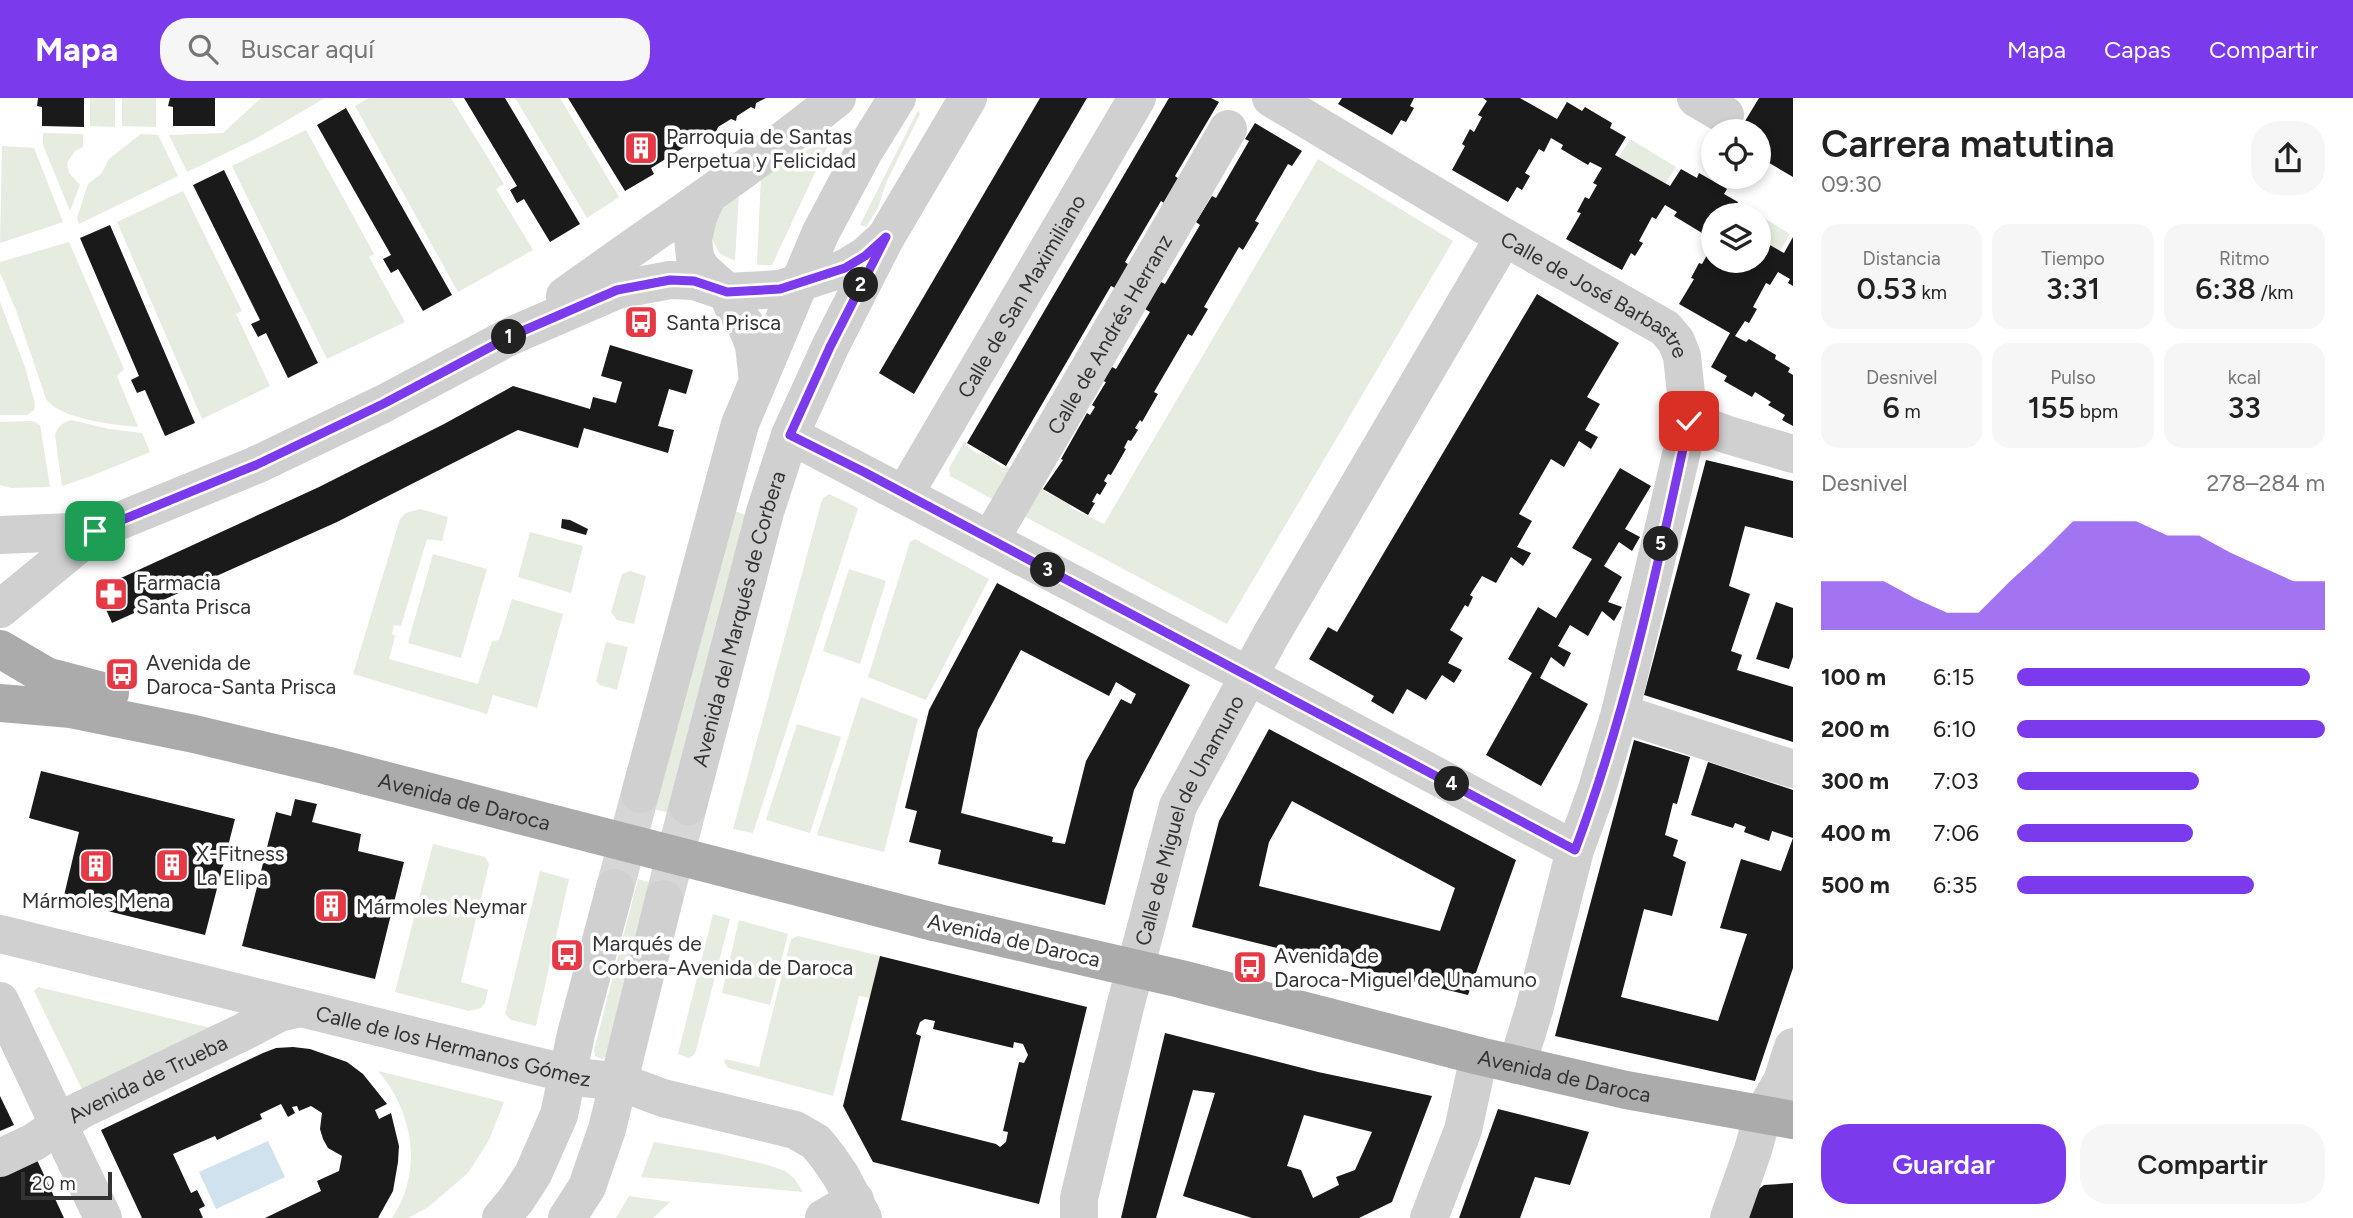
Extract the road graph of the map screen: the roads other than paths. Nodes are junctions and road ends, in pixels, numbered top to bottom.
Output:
1 (897, 98) edge
2 (937, 98) edge
3 (968, 98) edge
4 (1137, 98) edge
5 (1271, 98) edge
6 (825, 105) edge
7 (1228, 129) dead end
8 (706, 199) junction
9 (892, 227) junction
10 (1504, 237) junction
11 (797, 285) junction
12 (727, 292) junction
13 (511, 336) junction
14 (758, 381) junction
15 (1689, 421) junction
16 (790, 435) junction
17 (1793, 454) edge
18 (904, 495) junction
19 (95, 531) junction
20 (0, 535) edge
21 (990, 540) junction
22 (0, 609) edge
23 (0, 649) edge
24 (1249, 676) junction
25 (0, 703) edge
26 (1620, 713) junction
27 (239, 744) junction
28 (1793, 768) edge
29 (640, 794) tunnel mouth
30 (688, 806) tunnel mouth
31 (1575, 850) junction
32 (615, 888) tunnel mouth
33 (664, 899) tunnel mouth
34 (0, 934) edge
35 (1136, 968) junction
36 (0, 1001) edge
37 (300, 1007) junction
38 (1793, 1047) edge
39 (1479, 1056) junction
40 (1517, 1065) junction
41 (568, 1073) junction
42 (620, 1082) junction
43 (1778, 1117) edge
44 (59, 1126) junction
45 (551, 1136) junction
46 (0, 1158) edge
47 (847, 1212) edge
48 (103, 1218) edge
49 (501, 1218) edge
50 (525, 1218) edge
51 (567, 1218) edge
52 (1079, 1218) edge
53 (1429, 1218) edge
54 (1729, 1218) edge

1 - 11 street
2 - 9 street
3 - 9 street, Avenida del Marqués de Corbera
4 - 18 street, Calle de San Maximiliano
5 - 10 street, Calle de José Barbastre
6 - 8 street
7 - 21 street, Calle de Andrés Herranz
8 - 12 street
8 - 13 street
9 - 11 street
9 - 16 street, Avenida del Marqués de Corbera
10 - 15 street, Calle de José Barbastre
10 - 24 street, Calle de Miguel de Unamuno
11 - 12 street
11 - 14 street
12 - 13 street
12 - 14 street
13 - 19 street
14 - 29 street
15 - 17 street
15 - 26 street, Calle de José Barbastre
16 - 18 street
16 - 30 street, Avenida del Marqués de Corbera
18 - 21 street
19 - 20 street
19 - 22 street
21 - 24 street
23 - 27 main road, Avenida de Daroca
24 - 31 street
24 - 35 street, Calle de Miguel de Unamuno
25 - 27 main road, Avenida de Daroca
26 - 28 street
26 - 31 street, Calle de José Barbastre
27 - 35 main road, Avenida de Daroca, bridge
31 - 40 street, Calle de José Barbastre
32 - 41 street
33 - 42 street
34 - 37 street, Calle de los Hermanos Gómez
35 - 39 main road, Avenida de Daroca
35 - 52 street, Calle de Miguel de Unamuno
36 - 44 street
37 - 41 street, Calle de los Hermanos Gómez
37 - 44 street, Avenida de Trueba
38 - 43 street
39 - 40 main road, Avenida de Daroca
39 - 53 street
40 - 43 main road, Avenida de Daroca
41 - 42 street, Calle de los Hermanos Gómez
41 - 45 street
42 - 47 street, Calle de los Hermanos Gómez
42 - 51 street
43 - 54 street
44 - 46 street, Avenida de Trueba
44 - 48 street
45 - 49 street
45 - 50 street

